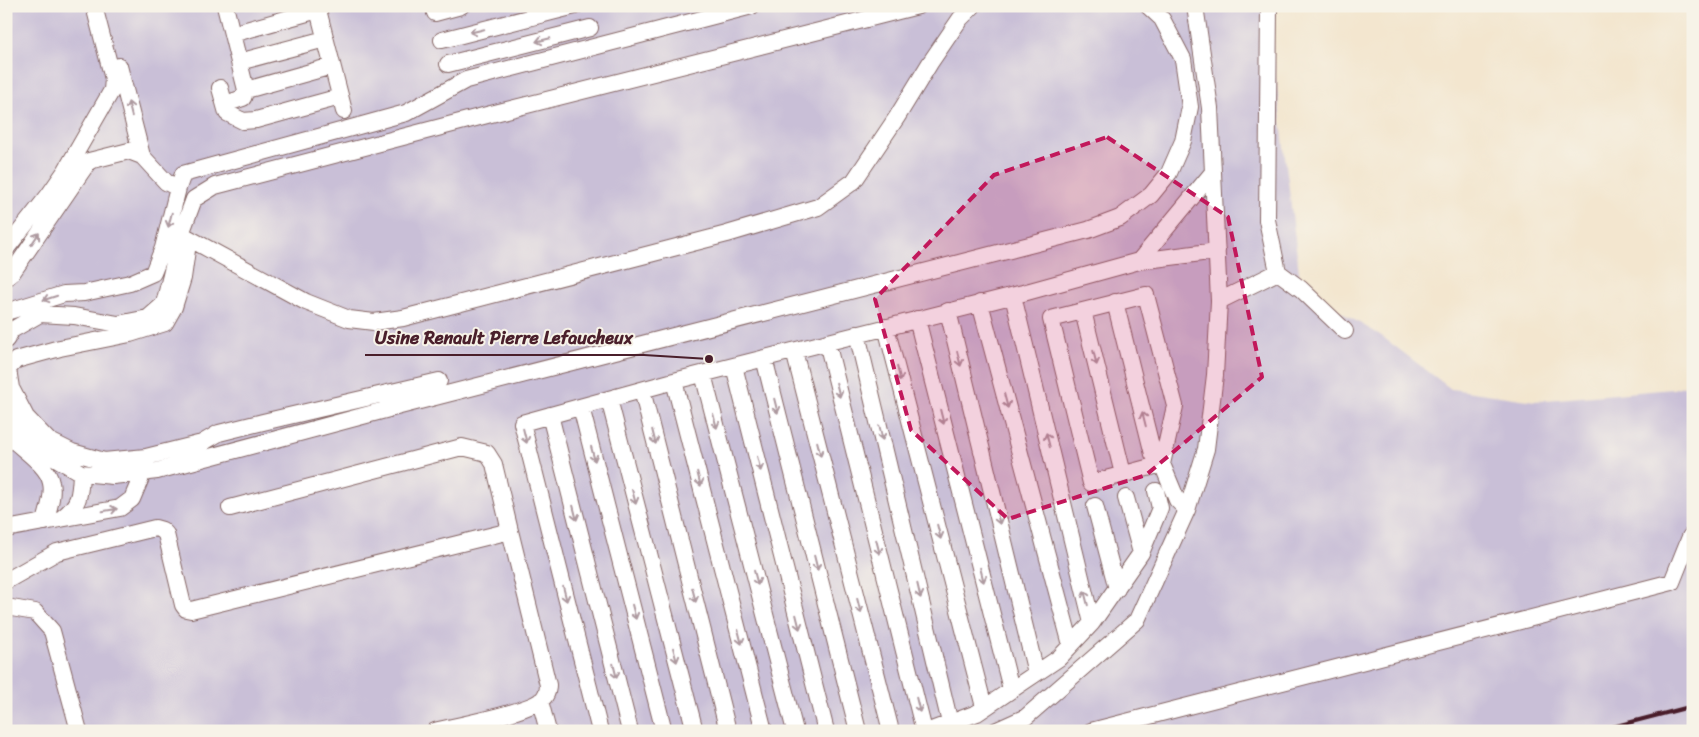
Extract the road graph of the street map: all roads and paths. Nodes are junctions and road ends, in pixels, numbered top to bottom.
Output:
1 (94, 6) edge
2 (104, 6) edge
3 (225, 6) edge
4 (461, 6) edge
5 (576, 6) edge
6 (584, 6) edge
7 (752, 6) edge
8 (918, 6) edge
9 (973, 6) edge
10 (1148, 6) edge
11 (1189, 6) edge
12 (1195, 6) edge
13 (1269, 6) edge
14 (317, 8) edge
15 (435, 13) dead end
16 (590, 28) junction
17 (232, 34) junction
18 (1200, 36) junction
19 (325, 39) junction
20 (442, 40) dead end
21 (595, 47) junction
22 (239, 62) junction
23 (448, 64) dead end
24 (332, 66) junction
25 (246, 90) junction
26 (142, 156) junction
27 (1213, 172) junction
28 (178, 188) junction
29 (185, 236) junction
30 (6, 249) edge
31 (1217, 251) junction
32 (1139, 261) junction
33 (1278, 272) junction
34 (6, 278) edge
35 (1013, 296) junction
36 (1114, 302) junction
37 (1219, 302) junction
38 (980, 303) junction
39 (948, 311) junction
40 (1083, 311) junction
41 (6, 312) edge
42 (917, 319) junction
43 (886, 327) junction
44 (1345, 331) dead end
45 (858, 334) junction
46 (6, 340) edge
47 (827, 342) junction
48 (794, 351) junction
49 (764, 358) junction
50 (734, 366) junction
51 (703, 374) junction
52 (439, 381) dead end
53 (674, 381) junction
54 (642, 390) junction
55 (609, 399) junction
56 (581, 407) junction
57 (6, 410) edge
58 (550, 415) junction
59 (7, 435) edge
60 (1162, 464) junction
61 (81, 473) junction
62 (143, 473) junction
63 (1123, 474) junction
64 (1156, 491) dead end
65 (1126, 498) dead end
66 (1095, 506) dead end
67 (230, 508) dead end
68 (1187, 510) junction
69 (62, 518) junction
70 (45, 522) junction
71 (6, 529) edge
72 (510, 531) junction
73 (1693, 536) edge
74 (1141, 553) junction
75 (6, 581) edge
76 (1117, 589) junction
77 (6, 607) edge
78 (1092, 623) junction
79 (1071, 645) junction
80 (1036, 673) junction
81 (1011, 690) junction
82 (540, 701) junction
83 (984, 708) junction
84 (950, 723) junction
85 (79, 731) edge
86 (435, 731) edge
87 (548, 731) edge
88 (600, 731) edge
89 (630, 731) edge
90 (664, 731) edge
91 (695, 731) edge
92 (728, 731) edge
93 (764, 731) edge
94 (795, 731) edge
95 (826, 731) edge
96 (858, 731) edge
97 (891, 731) edge
98 (924, 731) edge
99 (929, 731) edge
100 (995, 731) edge
101 (1092, 731) edge

1 - 30 lane
26 -> 2 lane
3 - 17 lane
4 - 15 lane
5 -> 20 lane
6 - 16 lane
7 - 21 lane
8 - 29 lane
9 - 29 lane
10 - 62 lane
11 - 18 lane
12 - 18 lane
13 - 33 lane
14 - 17 lane
14 - 19 lane
16 - 21 lane
16 -> 23 lane
17 - 22 lane
18 - 27 lane
19 - 22 lane
19 - 24 lane
21 - 28 lane
22 - 25 lane
24 - 25 lane
24 - 25 lane
26 - 28 lane
34 -> 26 lane
27 - 31 lane
27 - 32 lane
28 -> 41 lane
29 - 46 lane
29 - 52 lane
31 - 32 lane
31 - 37 lane
32 - 35 lane
33 - 37 lane
33 - 44 lane
35 - 38 lane
78 -> 35 lane
36 - 40 lane
60 -> 36 lane
36 - 60 lane
37 - 68 lane
38 - 39 lane
38 -> 79 lane
39 - 42 lane
39 -> 80 lane
40 -> 63 lane
40 - 63 lane
42 - 43 lane
42 -> 81 lane
43 - 45 lane
43 -> 83 lane
45 - 47 lane
45 -> 84 lane
47 - 48 lane
47 -> 98 lane
48 - 49 lane
48 -> 97 lane
49 - 50 lane
49 -> 96 lane
50 - 51 lane
50 -> 95 lane
51 - 53 lane
51 -> 94 lane
53 - 54 lane
53 -> 93 lane
54 - 55 lane
54 -> 92 lane
55 - 56 lane
55 -> 91 lane
56 - 58 lane
56 -> 90 lane
57 - 61 lane
58 -> 88 lane
58 -> 89 lane
59 - 70 lane
60 - 63 lane
60 - 68 lane
61 - 62 lane
61 - 69 lane
69 -> 62 lane
64 - 74 lane
65 - 74 lane
66 - 76 lane
67 - 72 lane
68 - 100 lane
69 - 70 lane
70 - 71 lane
72 - 75 lane
72 - 82 lane
73 - 101 lane
74 - 76 lane
76 - 78 lane
77 - 85 lane
78 - 79 lane
79 - 80 lane
80 - 81 lane
81 - 83 lane
82 - 86 lane
82 - 87 lane
83 - 84 lane
84 - 99 lane

